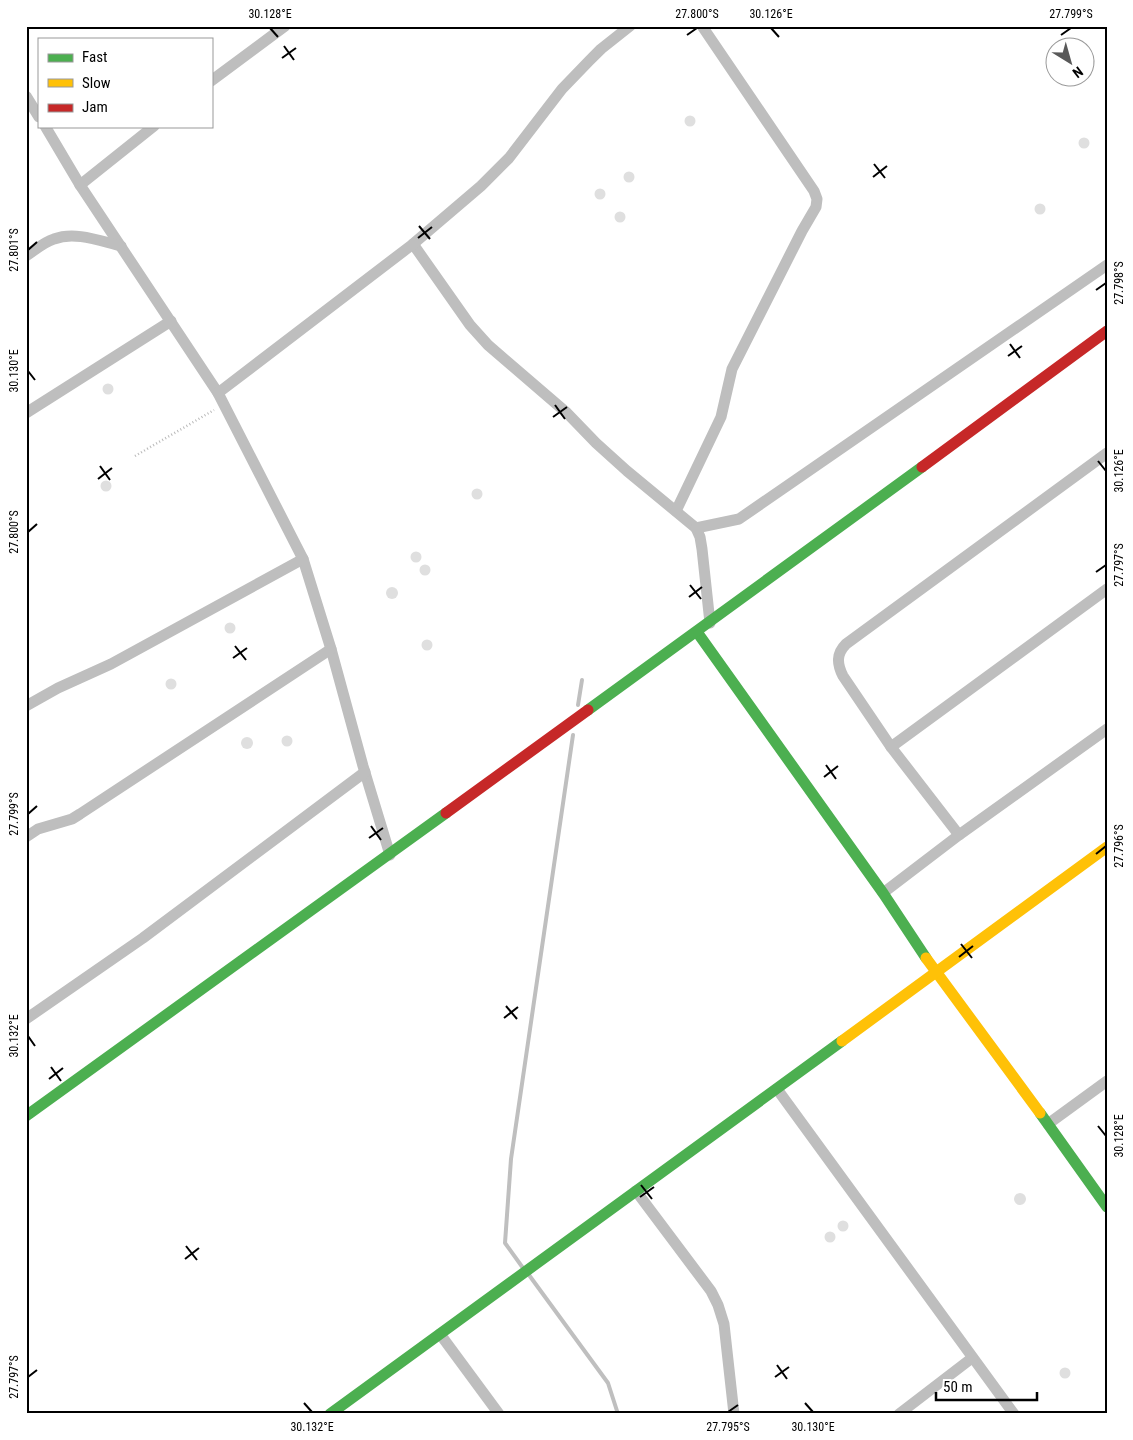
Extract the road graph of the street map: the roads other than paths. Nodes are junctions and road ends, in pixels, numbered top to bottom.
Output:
1 (285, 26) edge
2 (630, 26) edge
3 (702, 26) edge
4 (212, 80) edge
5 (26, 96) edge
6 (38, 115) edge
7 (46, 128) edge
8 (151, 128) edge
9 (80, 185) junction
10 (413, 244) junction
11 (121, 246) junction
12 (26, 256) edge
13 (1107, 265) edge
14 (171, 321) junction
15 (1107, 331) edge
16 (218, 393) junction
17 (26, 413) edge
18 (1107, 453) edge
19 (676, 511) junction
20 (696, 528) junction
21 (303, 559) junction
22 (1107, 589) edge
23 (710, 623) junction
24 (697, 632) junction
25 (331, 649) junction
26 (26, 706) edge
27 (1107, 729) edge
28 (891, 747) junction
29 (365, 772) junction
30 (959, 835) junction
31 (26, 837) edge
32 (1107, 847) edge
33 (390, 855) junction
34 (883, 893) junction
35 (935, 972) junction
36 (26, 1019) edge
37 (1107, 1081) edge
38 (777, 1089) junction
39 (26, 1116) edge
40 (1048, 1124) junction
41 (636, 1191) junction
42 (1107, 1207) edge
43 (440, 1334) junction
44 (972, 1358) junction
45 (330, 1414) edge
46 (499, 1414) edge
47 (734, 1414) edge
48 (899, 1414) edge
49 (1014, 1414) edge

1 - 4 street
2 - 10 street
3 - 19 street
5 - 6 street
7 - 9 street
8 - 9 street
9 - 11 street
10 - 16 street
10 - 19 street
11 - 12 street
11 - 14 street
13 - 20 street
14 - 16 street
14 - 17 street
15 - 23 street
16 - 21 street
18 - 28 street
19 - 20 street
20 - 23 street
21 - 25 street
21 - 26 street
22 - 28 street
23 - 24 street
24 - 33 street
24 - 34 street
25 - 29 street
25 - 31 street
27 - 30 street
28 - 30 street
29 - 33 street
29 - 36 street
30 - 34 street
32 - 35 street
33 - 39 street
34 - 35 street
35 - 38 street
35 - 40 street
37 - 40 street
38 - 41 street
38 - 44 street
40 - 42 street
41 - 43 street
41 - 47 street
43 - 45 street
43 - 46 street
44 - 48 street
44 - 49 street

